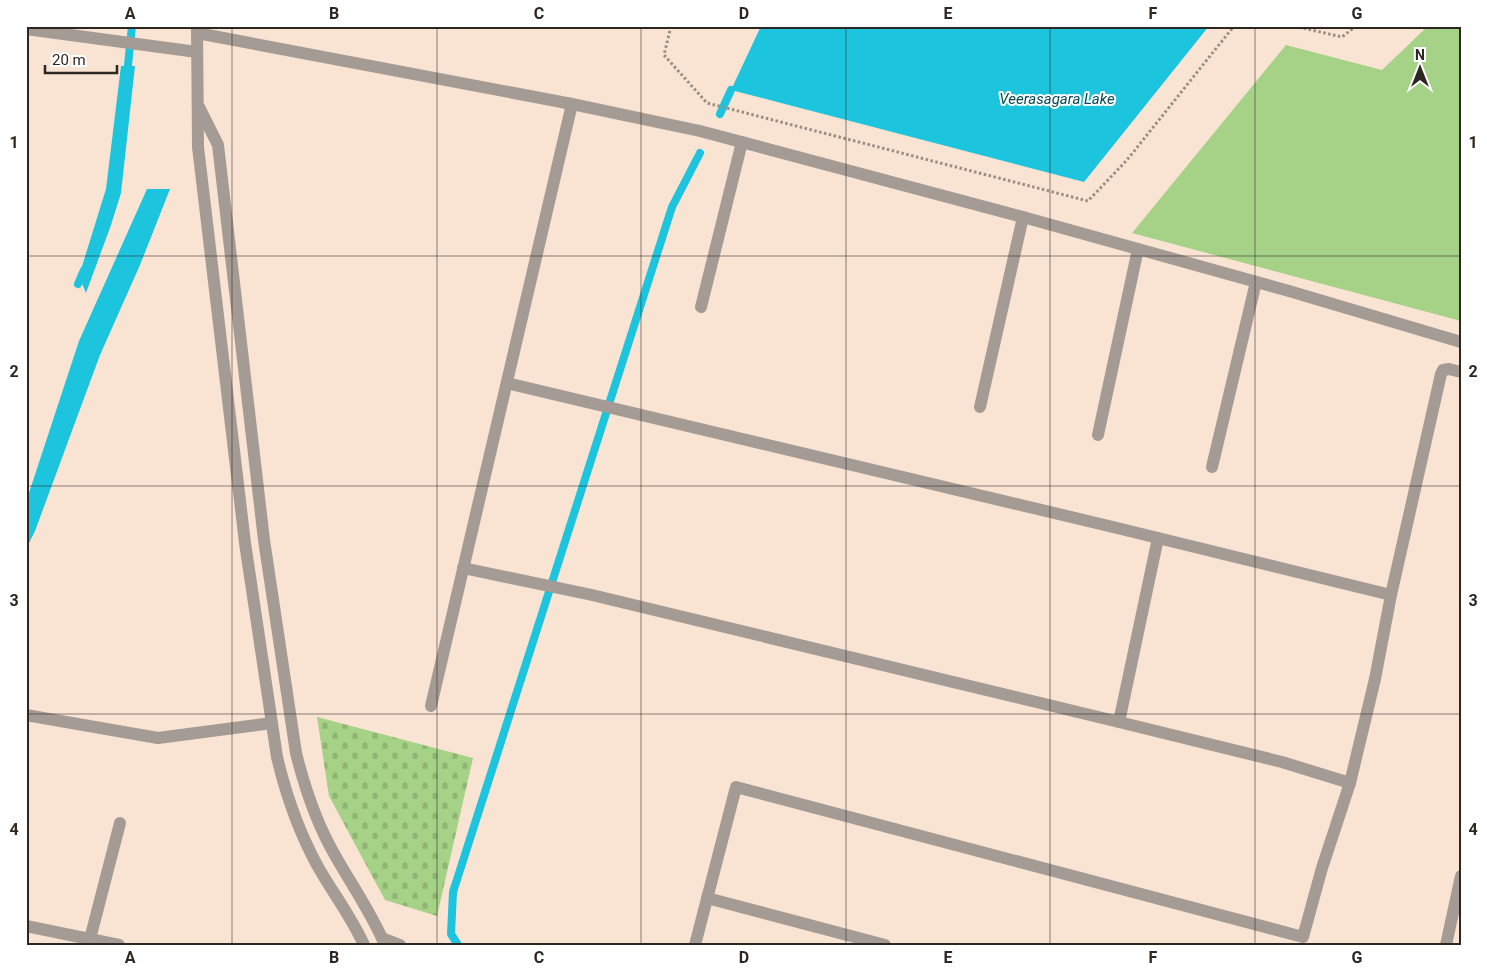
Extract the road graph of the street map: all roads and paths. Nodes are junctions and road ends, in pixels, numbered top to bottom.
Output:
1 (671, 26) edge
2 (1234, 26) edge
3 (1294, 26) edge
4 (1356, 26) edge
5 (26, 29) edge
6 (197, 30) edge
7 (197, 52) junction
8 (198, 104) junction
9 (572, 104) junction
10 (742, 142) junction
11 (218, 145) junction
12 (198, 146) junction
13 (1023, 217) junction
14 (1138, 249) junction
15 (1256, 282) junction
16 (702, 307) dead end
17 (1461, 342) edge
18 (1461, 372) edge
19 (506, 383) junction
20 (980, 407) dead end
21 (1098, 435) dead end
22 (1212, 466) dead end
23 (1158, 538) junction
24 (463, 568) junction
25 (1391, 595) junction
26 (431, 706) dead end
27 (26, 715) edge
28 (1119, 722) junction
29 (272, 723) junction
30 (1350, 783) junction
31 (120, 823) dead end
32 (1461, 876) edge
33 (707, 898) junction
34 (26, 926) edge
35 (90, 939) junction
36 (384, 941) edge
37 (1302, 941) edge
38 (119, 945) edge
39 (364, 945) edge
40 (400, 945) edge
41 (694, 945) edge
42 (885, 945) edge
43 (1446, 945) edge

1 - 2 path
3 - 4 path
5 - 7 street
6 - 7 street
6 - 9 street
7 - 8 street
8 - 11 street
8 - 12 street
9 - 10 street
9 - 19 street
10 - 13 street
10 - 16 street
11 - 12 street
11 - 36 street
12 - 29 street
13 - 14 street
13 - 20 street
14 - 15 street
14 - 21 street
15 - 17 street
15 - 22 street
18 - 25 street
19 - 23 street
19 - 24 street
23 - 25 street
23 - 28 street
24 - 26 street
24 - 28 street
25 - 30 street
27 - 29 street
28 - 30 street
29 - 39 street
30 - 37 street
31 - 35 street
32 - 43 street
33 - 37 street
33 - 41 street
33 - 42 street
34 - 35 street
35 - 38 street
36 - 40 street

